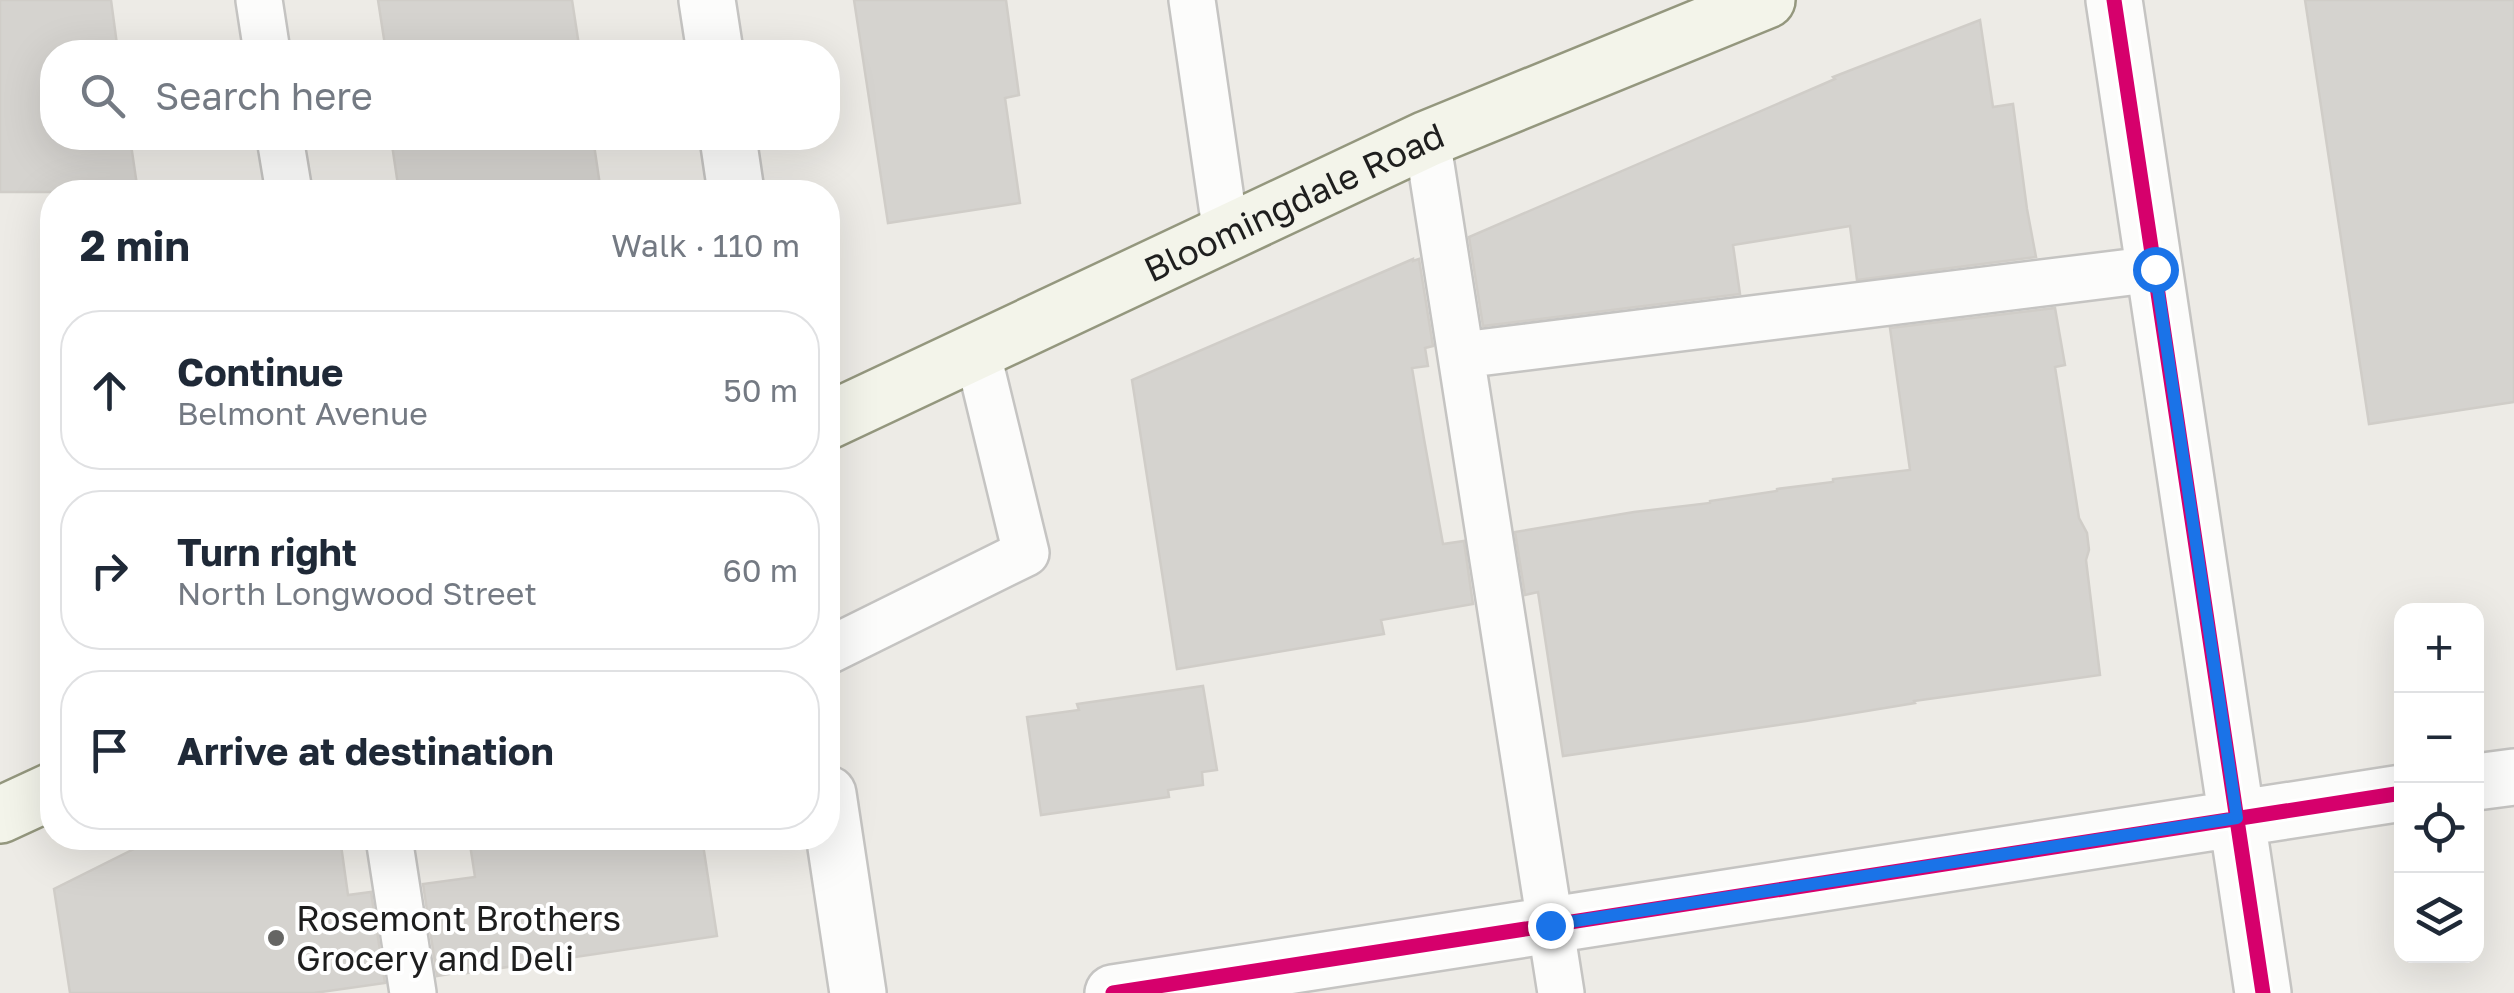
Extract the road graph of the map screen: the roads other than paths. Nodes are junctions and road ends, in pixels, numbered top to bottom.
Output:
1 (259, 0) edge
2 (707, 0) edge
3 (1192, 0) edge
4 (1767, 0) edge
5 (2114, 0) edge
6 (265, 40) edge
7 (713, 40) edge
8 (1427, 139) junction
9 (282, 150) edge
10 (730, 150) edge
11 (287, 180) edge
12 (734, 180) edge
13 (1226, 234) junction
14 (2155, 269) junction
15 (978, 351) junction
16 (1462, 355) junction
17 (840, 414) edge
18 (840, 645) edge
19 (2514, 776) edge
20 (2484, 781) edge
21 (2394, 795) edge
22 (40, 797) edge
23 (0, 816) edge
24 (2237, 818) junction
25 (391, 850) edge
26 (836, 850) edge
27 (1550, 925) junction
28 (413, 993) edge
29 (858, 993) edge
30 (1113, 993) edge
31 (1561, 993) edge
32 (2263, 993) edge

1 - 6 lane
2 - 7 street
3 - 13 lane
4 - 8 main road, Bloomingdale Road
5 - 14 street
8 - 13 main road, Bloomingdale Road
8 - 16 lane
9 - 11 lane
10 - 12 street
13 - 15 main road, Bloomingdale Road
14 - 16 lane
14 - 24 street
15 - 17 main road, Bloomingdale Road
15 - 18 lane
16 - 27 lane
19 - 20 street
21 - 24 street
22 - 23 main road
24 - 27 street
24 - 32 street
25 - 28 lane
26 - 29 street
27 - 30 street
27 - 31 lane

